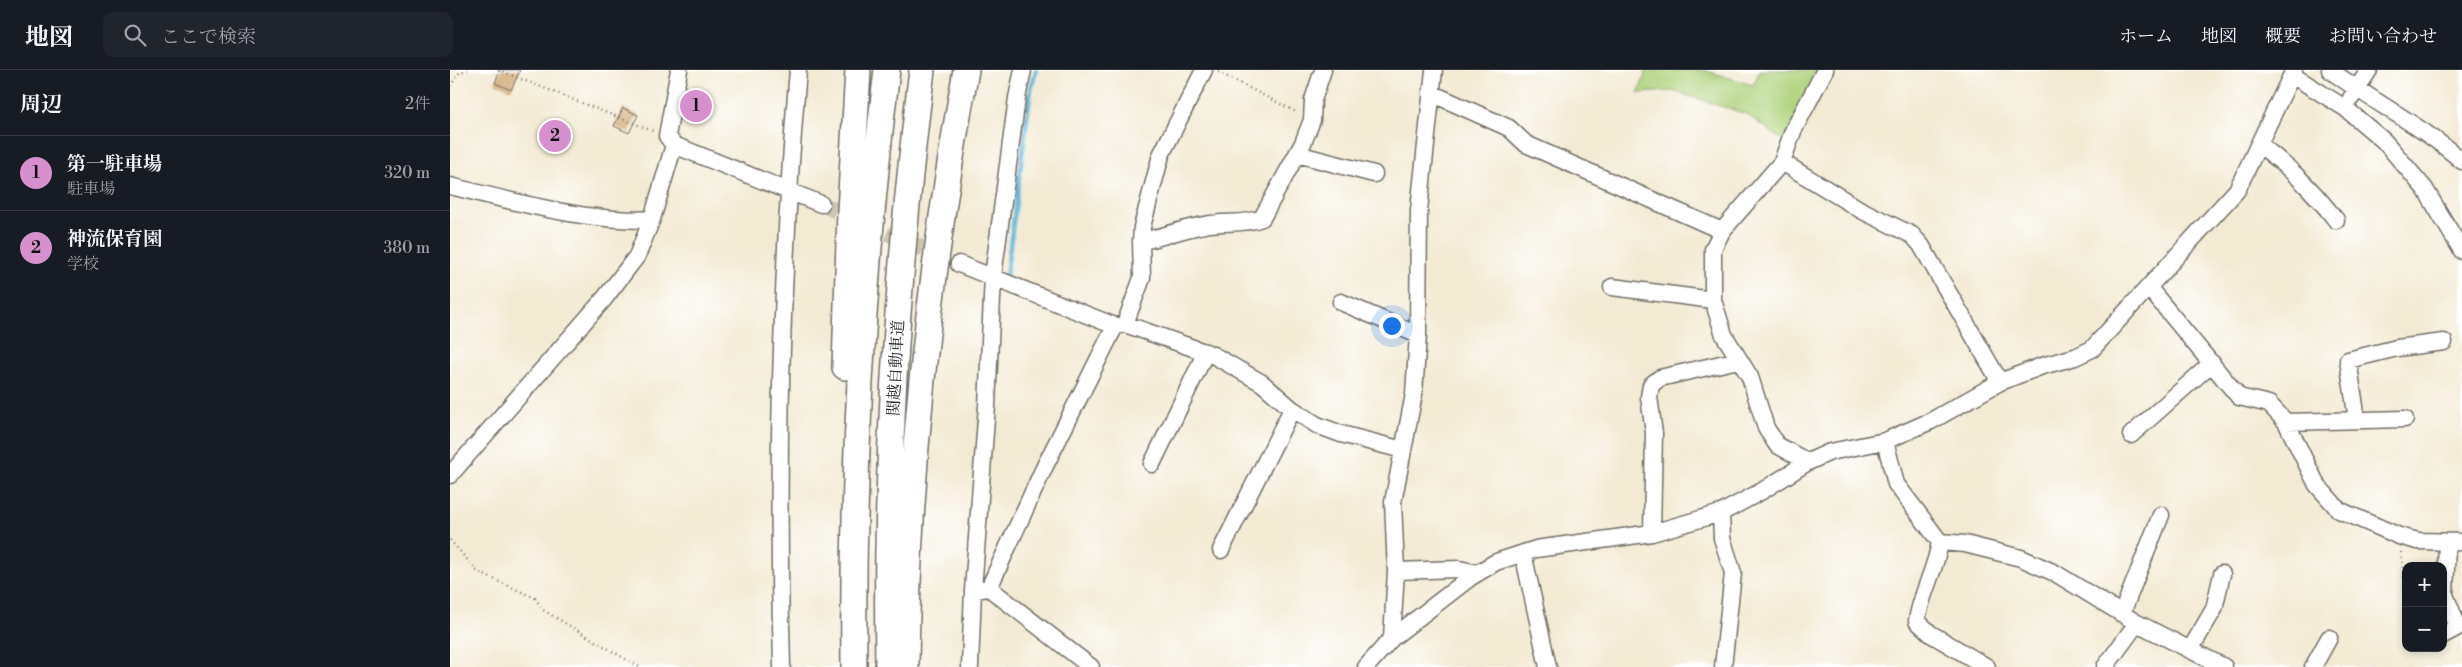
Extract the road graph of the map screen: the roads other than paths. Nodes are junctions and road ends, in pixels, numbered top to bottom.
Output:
1 (679, 70) edge
2 (798, 70) edge
3 (858, 70) edge
4 (887, 70) edge
5 (922, 70) edge
6 (966, 70) edge
7 (1023, 70) edge
8 (1204, 70) edge
9 (1323, 70) edge
10 (1434, 70) edge
11 (1825, 70) edge
12 (2330, 70) edge
13 (2368, 70) edge
14 (2293, 72) edge
15 (2356, 90) junction
16 (1432, 93) junction
17 (2345, 108) junction
18 (671, 141) junction
19 (2259, 144) junction
20 (1297, 154) junction
21 (2462, 161) edge
22 (1782, 162) junction
23 (1374, 174) dead end
24 (450, 186) edge
25 (788, 190) junction
26 (821, 204) tunnel mouth
27 (652, 219) junction
28 (2336, 220) dead end
29 (1722, 231) junction
30 (1141, 241) junction
31 (2462, 250) edge
32 (959, 264) tunnel mouth
33 (993, 276) junction
34 (1612, 287) dead end
35 (2150, 288) junction
36 (1713, 300) junction
37 (1341, 302) dead end
38 (1120, 325) junction
39 (1418, 335) junction
40 (2444, 342) dead end
41 (1206, 352) junction
42 (1738, 360) junction
43 (2212, 363) junction
44 (2000, 382) junction
45 (1292, 409) junction
46 (2404, 419) dead end
47 (2357, 420) junction
48 (2286, 422) junction
49 (2131, 435) dead end
50 (1885, 441) junction
51 (1403, 450) junction
52 (1808, 462) junction
53 (1152, 464) dead end
54 (450, 475) edge
55 (1721, 513) junction
56 (2161, 515) dead end
57 (1652, 533) junction
58 (1940, 542) junction
59 (2454, 542) edge
60 (1220, 550) dead end
61 (1523, 553) junction
62 (1396, 571) junction
63 (1478, 573) junction
64 (2222, 574) dead end
65 (989, 588) junction
66 (973, 590) junction
67 (2120, 613) junction
68 (2137, 623) junction
69 (2447, 632) edge
70 (1392, 638) junction
71 (2329, 638) dead end
72 (2190, 650) junction
73 (782, 667) edge
74 (844, 667) edge
75 (854, 667) edge
76 (888, 667) edge
77 (906, 667) edge
78 (970, 667) edge
79 (1091, 667) edge
80 (1366, 667) edge
81 (1548, 667) edge
82 (1723, 667) edge
83 (1986, 667) edge
84 (2105, 667) edge
85 (2224, 667) edge
86 (2313, 667) edge

1 - 18 street
2 - 25 street
3 - 74 highway
4 - 75 highway
5 - 76 highway, 関越自動車道
6 - 77 highway
7 - 33 street
8 - 30 street
9 - 20 street
10 - 16 street
11 - 22 street
12 - 15 street
13 - 15 street
14 - 17 street
14 - 19 street
15 - 17 street
15 - 21 street
16 - 29 street
16 - 39 street
17 - 31 street
18 - 25 street
18 - 27 street
19 - 28 street
19 - 35 street
20 - 23 street
20 - 30 street
22 - 29 street
22 - 44 street
24 - 27 street
25 - 26 street
25 - 73 street
27 - 54 street
29 - 36 street
30 - 38 street
32 - 33 street
33 - 38 street
33 - 66 street
34 - 36 street
35 - 43 street
35 - 44 street
36 - 42 street
37 - 39 street
38 - 41 street
38 - 65 street
39 - 51 street
40 - 47 street
41 - 45 street
41 - 53 street
42 - 52 street
42 - 57 street
43 - 48 street
43 - 49 street
44 - 50 street
45 - 51 street
45 - 60 street
46 - 47 street
47 - 48 street
48 - 59 street
50 - 52 street
50 - 58 street
51 - 62 street
52 - 55 street
55 - 57 street
55 - 82 street
56 - 67 street
57 - 61 street
58 - 67 street
58 - 83 street
59 - 69 street
61 - 63 street
61 - 81 street
62 - 63 street
62 - 70 street
63 - 70 street
64 - 72 street
65 - 66 street
65 - 79 street
66 - 78 street
67 - 68 street
68 - 72 street
68 - 84 street
70 - 80 street
71 - 86 street
72 - 85 street

